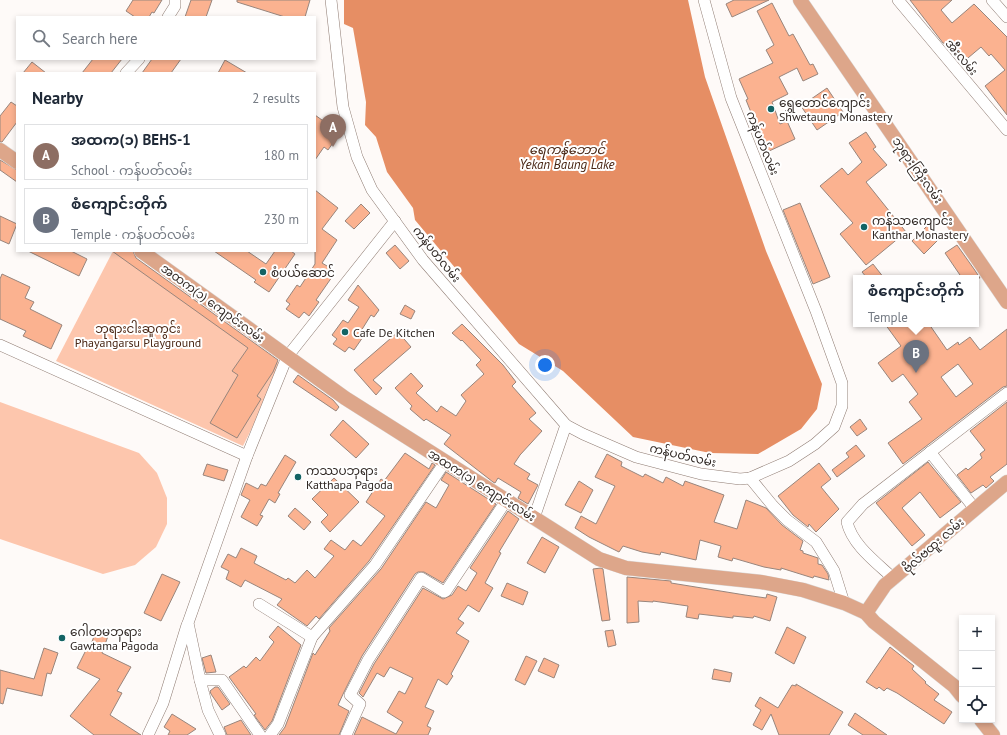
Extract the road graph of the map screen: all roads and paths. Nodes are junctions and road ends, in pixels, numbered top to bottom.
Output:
1 (175, 0) edge
2 (331, 0) edge
3 (704, 0) edge
4 (800, 0) edge
5 (898, 0) edge
6 (992, 0) edge
7 (169, 16) edge
8 (1007, 16) edge
9 (138, 60) edge
10 (127, 72) edge
11 (1007, 130) edge
12 (0, 150) edge
13 (16, 161) edge
14 (395, 221) junction
15 (142, 252) edge
16 (1007, 302) edge
17 (0, 345) edge
18 (287, 357) junction
19 (1007, 393) edge
20 (566, 425) junction
21 (930, 452) junction
22 (247, 456) junction
23 (445, 462) junction
24 (750, 478) junction
25 (1007, 482) edge
26 (506, 501) junction
27 (975, 508) junction
28 (534, 518) junction
29 (894, 579) junction
30 (844, 603) junction
31 (259, 604) dead end
32 (866, 613) junction
33 (188, 623) junction
34 (312, 637) junction
35 (200, 680) junction
36 (959, 692) edge
37 (983, 723) edge
38 (148, 735) edge
39 (220, 735) edge
40 (260, 735) edge
41 (270, 735) edge
42 (346, 735) edge
43 (993, 735) edge

1 - 7 street
2 - 14 street, ကန်ပတ်လမ်း
3 - 24 street, ကန်ပတ်လမ်း
4 - 16 main road, ဘုရားကြီးလမ်း
5 - 11 street, အီးလမ်း
6 - 8 street
9 - 10 street
12 - 13 main road
14 - 18 street
14 - 20 street, ကန်ပတ်လမ်း
15 - 18 main road, အထက(၁) ကျောင်းလမ်း
17 - 22 street
18 - 22 street
18 - 23 main road, အထက(၁) ကျောင်းလမ်း
19 - 21 street
20 - 24 street, ကန်ပတ်လမ်း
20 - 28 street
21 - 27 street
21 - 29 street
22 - 33 street
23 - 26 main road, အထက(၁) ကျောင်းလမ်း
23 - 34 street
24 - 30 street
25 - 27 main road, ဗိုလ်ဗထူး လမ်း
26 - 28 main road, အထက(၁) ကျောင်းလမ်း
26 - 42 street
27 - 29 main road, ဗိုလ်ဗထူး လမ်း
28 - 30 main road, အထက(၁) ကျောင်းလမ်း
29 - 32 main road, ဗိုလ်ဗထူး လမ်း
30 - 32 main road, အထက(၁) ကျောင်းလမ်း
31 - 34 street
32 - 36 main road
33 - 35 street
33 - 38 street
34 - 41 street
35 - 39 street
35 - 40 street
37 - 43 main road

